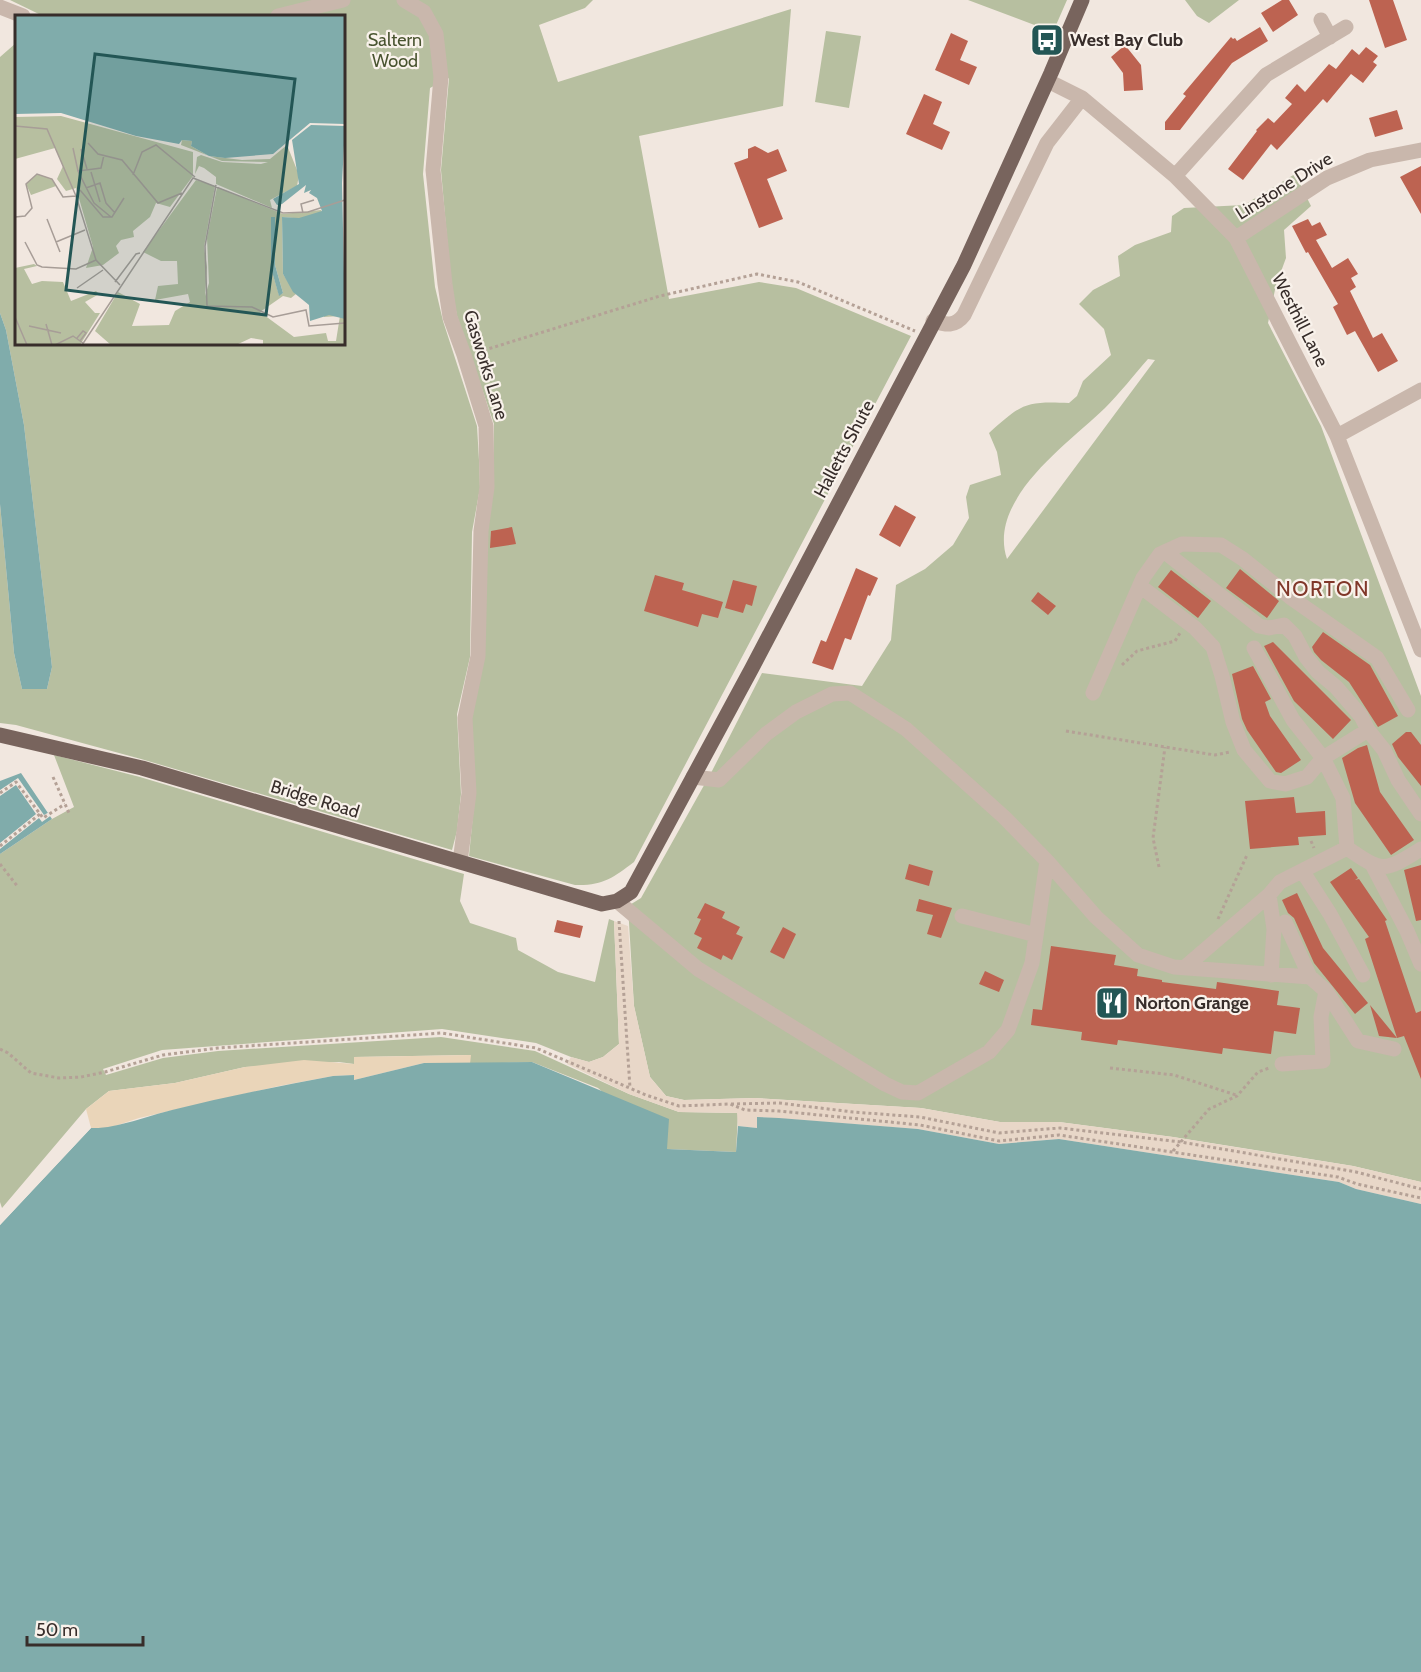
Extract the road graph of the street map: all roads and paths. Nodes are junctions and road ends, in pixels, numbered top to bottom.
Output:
1 (343, 0) edge
2 (404, 0) edge
3 (1082, 0) edge
4 (0, 7) edge
5 (20, 15) edge
6 (282, 15) edge
7 (1321, 20) dead end
8 (1346, 27) dead end
9 (1330, 37) junction
10 (1048, 81) junction
11 (1082, 98) junction
12 (1421, 150) edge
13 (1175, 176) junction
14 (1236, 238) junction
15 (933, 321) junction
16 (926, 335) junction
17 (465, 356) junction
18 (1421, 390) edge
19 (1337, 435) junction
20 (1165, 552) junction
21 (1140, 586) junction
22 (1186, 621) junction
23 (1254, 648) dead end
24 (1421, 650) edge
25 (1115, 672) dead end
26 (1093, 693) dead end
27 (1408, 710) dead end
28 (1368, 730) junction
29 (1065, 731) dead end
30 (0, 735) edge
31 (1165, 747) junction
32 (1244, 750) junction
33 (1323, 758) junction
34 (53, 777) dead end
35 (693, 777) junction
36 (0, 793) edge
37 (65, 804) junction
38 (69, 813) dead end
39 (40, 814) junction
40 (1421, 814) edge
41 (0, 846) edge
42 (1347, 848) junction
43 (1421, 849) edge
44 (1246, 855) dead end
45 (1047, 861) junction
46 (460, 862) junction
47 (0, 864) edge
48 (1373, 866) junction
49 (1159, 867) dead end
50 (1303, 872) junction
51 (18, 887) dead end
52 (1269, 895) junction
53 (617, 902) junction
54 (962, 916) dead end
55 (1218, 919) dead end
56 (1285, 922) dead end
57 (1036, 935) junction
58 (1421, 963) edge
59 (1184, 968) junction
60 (1271, 975) junction
61 (1364, 975) dead end
62 (1310, 977) junction
63 (1326, 991) junction
64 (0, 1049) edge
65 (1394, 1049) dead end
66 (1282, 1065) joint
67 (1110, 1068) dead end
68 (630, 1088) junction
69 (1237, 1096) junction
70 (730, 1104) junction
71 (1181, 1142) junction
72 (1173, 1151) junction
73 (1264, 1156) junction
74 (1264, 1165) junction
75 (1421, 1189) edge
76 (1421, 1198) edge

1 - 6 street
2 - 17 street, Gasworks Lane
3 - 10 main road, Halletts Shute
4 - 5 street
7 - 9 street
8 - 9 street
9 - 13 street
10 - 11 street, Westhill Lane
10 - 15 main road, Halletts Shute
11 - 13 street, Westhill Lane
11 - 15 street
12 - 14 street, Linstone Drive
13 - 14 street, Westhill Lane
14 - 19 street, Westhill Lane
15 - 16 main road, Halletts Shute
16 - 17 path
16 - 35 main road, Halletts Shute
17 - 46 street, Gasworks Lane
18 - 19 street
19 - 24 street, Westhill Lane
20 - 21 street
20 - 27 street
20 - 28 street
21 - 22 street
21 - 26 street
22 - 25 path
22 - 32 street
23 - 33 street
28 - 33 street
28 - 40 street
29 - 31 path
30 - 46 main road, Bridge Road
31 - 32 path
31 - 49 path
32 - 33 street
33 - 42 street
34 - 37 path
35 - 45 street
35 - 53 main road, Halletts Shute
36 - 39 path
37 - 38 path
37 - 39 path
39 - 41 path
42 - 48 street
42 - 50 street
43 - 48 street
44 - 55 path
45 - 57 street
45 - 59 street
46 - 53 main road, Bridge Road
47 - 51 path
48 - 58 street
50 - 52 street
50 - 61 street
52 - 59 street
52 - 60 street
53 - 57 street
53 - 68 path
54 - 57 street
56 - 62 street
59 - 60 street
60 - 62 street
62 - 63 street
63 - 65 street
63 - 66 street
64 - 68 path
66 - 69 path
67 - 69 path
68 - 70 path
69 - 71 path
70 - 71 path
70 - 72 path
71 - 72 path
71 - 73 path
72 - 74 path
73 - 74 path
73 - 75 path
74 - 76 path

